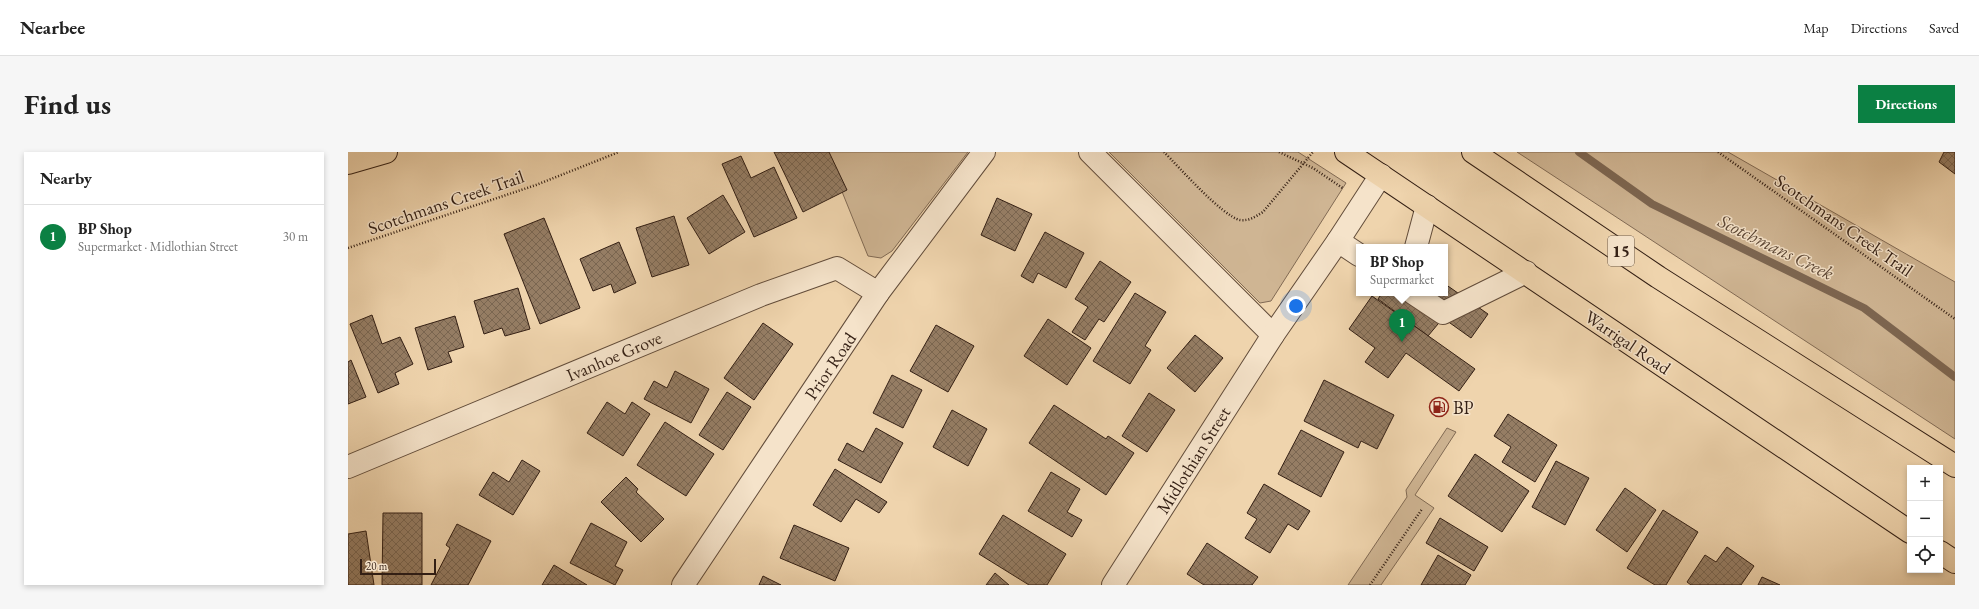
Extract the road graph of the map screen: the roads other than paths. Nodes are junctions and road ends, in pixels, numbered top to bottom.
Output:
1 (386, 152) edge
2 (984, 152) edge
3 (1090, 152) edge
4 (1346, 152) edge
5 (1473, 152) edge
6 (348, 163) edge
7 (1381, 175) junction
8 (1427, 206) junction
9 (1338, 241) junction
10 (1417, 244) edge
11 (1356, 253) edge
12 (1526, 272) junction
13 (878, 294) junction
14 (1418, 296) edge
15 (1273, 335) junction
16 (1955, 466) edge
17 (348, 467) edge
18 (1907, 530) edge
19 (1943, 554) edge
20 (1955, 562) edge
21 (1117, 584) edge
22 (683, 585) edge

1 - 6 highway
2 - 13 street, Prior Road
3 - 15 street
4 - 7 highway, Warrigal Road
5 - 16 highway, 15
7 - 8 highway, Warrigal Road
7 - 9 street, Midlothian Street
8 - 10 street
8 - 12 highway, Warrigal Road
9 - 11 street
9 - 15 street, Midlothian Street
12 - 14 street
12 - 18 highway, Warrigal Road
13 - 17 street, Ivanhoe Grove
13 - 22 street, Prior Road
15 - 21 street, Midlothian Street
19 - 20 highway

